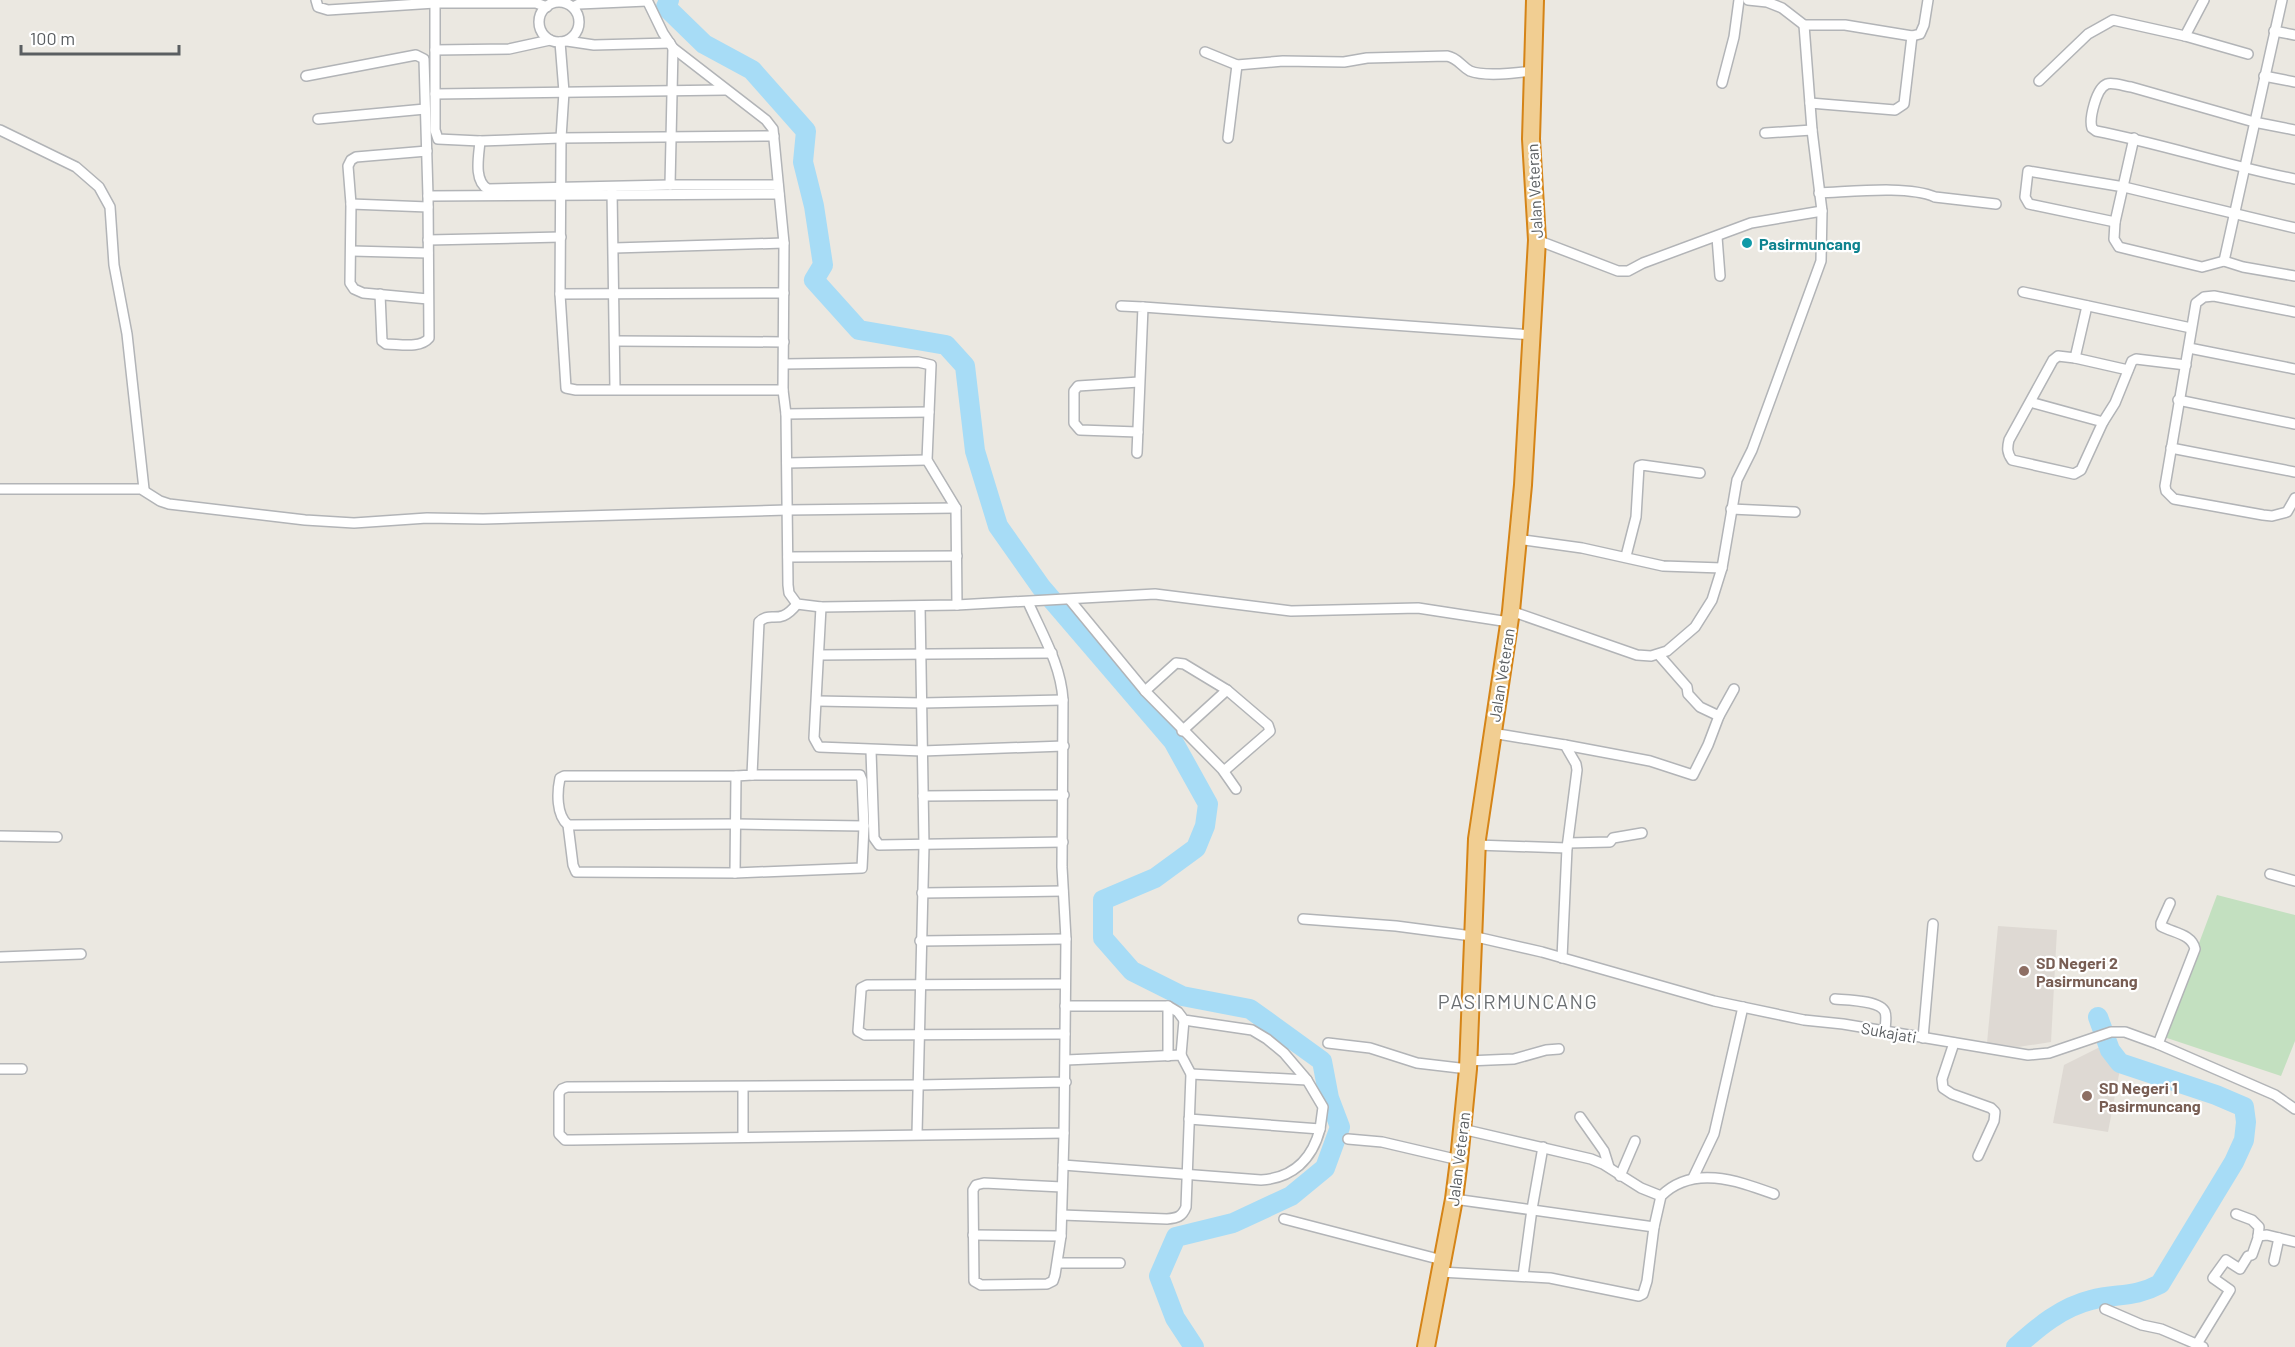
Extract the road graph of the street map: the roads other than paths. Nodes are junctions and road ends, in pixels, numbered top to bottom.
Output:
1 (316, 0) edge
2 (647, 0) edge
3 (1535, 0) edge
4 (1739, 0) edge
5 (1748, 0) edge
6 (1928, 0) edge
7 (2204, 0) edge
8 (2282, 0) edge
9 (557, 1) edge
10 (435, 2) edge
11 (547, 7) junction
12 (573, 8) junction
13 (1804, 25) junction
14 (2274, 31) junction
15 (2295, 35) edge
16 (1912, 36) junction
17 (2185, 36) junction
18 (559, 41) junction
19 (672, 46) junction
20 (435, 50) junction
21 (1205, 52) dead end
22 (2248, 54) dead end
23 (1238, 65) junction
24 (1532, 71) junction
25 (306, 76) dead end
26 (2264, 76) junction
27 (2039, 81) dead end
28 (2295, 82) edge
29 (1722, 83) dead end
30 (725, 90) junction
31 (673, 91) junction
32 (564, 92) junction
33 (435, 94) junction
34 (1809, 104) junction
35 (425, 109) junction
36 (318, 119) dead end
37 (2254, 122) junction
38 (0, 130) edge
39 (1812, 130) junction
40 (2295, 130) edge
41 (1765, 133) dead end
42 (774, 136) junction
43 (670, 137) junction
44 (561, 138) junction
45 (1228, 138) dead end
46 (2134, 138) junction
47 (480, 141) junction
48 (466, 146) dead end
49 (427, 148) junction
50 (2244, 169) junction
51 (2295, 179) edge
52 (670, 185) junction
53 (2124, 187) junction
54 (612, 190) junction
55 (778, 190) junction
56 (561, 191) junction
57 (1819, 193) junction
58 (429, 196) junction
59 (351, 204) junction
60 (1996, 204) dead end
61 (428, 207) junction
62 (1822, 211) junction
63 (2234, 215) junction
64 (2115, 222) junction
65 (2295, 228) edge
66 (561, 237) junction
67 (1717, 237) junction
68 (428, 240) junction
69 (1537, 240) junction
70 (784, 243) junction
71 (614, 248) junction
72 (352, 251) junction
73 (428, 253) junction
74 (2224, 261) junction
75 (1720, 276) dead end
76 (2295, 276) edge
77 (2023, 292) dead end
78 (784, 293) junction
79 (380, 294) junction
80 (560, 294) junction
81 (615, 294) junction
82 (428, 299) junction
83 (1121, 306) dead end
84 (2087, 306) junction
85 (1143, 307) junction
86 (2295, 312) edge
87 (2191, 328) junction
88 (1533, 335) junction
89 (616, 341) junction
90 (784, 342) junction
91 (2189, 348) junction
92 (2075, 358) junction
93 (784, 363) junction
94 (2186, 365) junction
95 (2295, 369) edge
96 (2128, 370) junction
97 (1138, 382) junction
98 (615, 390) junction
99 (783, 390) junction
100 (2178, 400) junction
101 (2030, 402) junction
102 (929, 412) junction
103 (786, 414) junction
104 (2103, 422) junction
105 (2295, 424) edge
106 (1138, 432) junction
107 (2171, 448) junction
108 (1137, 453) dead end
109 (927, 460) junction
110 (787, 463) junction
111 (2295, 472) edge
112 (1700, 473) dead end
113 (0, 489) edge
114 (139, 489) junction
115 (2295, 498) edge
116 (956, 508) junction
117 (1731, 509) junction
118 (787, 510) junction
119 (1795, 512) dead end
120 (1517, 539) junction
121 (957, 556) junction
122 (1626, 556) junction
123 (788, 557) junction
124 (1722, 568) junction
125 (1068, 600) junction
126 (1032, 602) junction
127 (797, 604) junction
128 (957, 605) junction
129 (920, 606) junction
130 (821, 607) junction
131 (1510, 617) junction
132 (1052, 653) junction
133 (819, 655) junction
134 (921, 655) junction
135 (1659, 655) junction
136 (1734, 689) dead end
137 (1227, 690) junction
138 (1144, 691) junction
139 (1063, 700) junction
140 (817, 701) junction
141 (922, 703) junction
142 (1719, 716) junction
143 (1182, 731) junction
144 (1492, 733) junction
145 (1565, 745) junction
146 (1064, 746) junction
147 (871, 751) junction
148 (922, 751) junction
149 (1224, 771) junction
150 (752, 775) junction
151 (736, 776) junction
152 (1236, 789) dead end
153 (1064, 795) junction
154 (923, 796) junction
155 (736, 824) junction
156 (568, 825) junction
157 (864, 826) junction
158 (1642, 833) dead end
159 (0, 837) edge
160 (57, 837) dead end
161 (1062, 842) junction
162 (1476, 845) junction
163 (1568, 845) junction
164 (924, 846) junction
165 (735, 873) junction
166 (2270, 874) dead end
167 (2295, 881) edge
168 (1063, 891) junction
169 (922, 892) junction
170 (2170, 903) dead end
171 (1303, 919) dead end
172 (1933, 924) dead end
173 (1472, 936) junction
174 (1066, 939) junction
175 (920, 941) junction
176 (81, 954) dead end
177 (0, 957) edge
178 (1562, 958) junction
179 (1065, 984) junction
180 (920, 986) junction
181 (1835, 999) dead end
182 (1065, 1006) junction
183 (1168, 1006) junction
184 (1743, 1007) junction
185 (1184, 1020) junction
186 (1885, 1031) junction
187 (1065, 1034) junction
188 (919, 1036) junction
189 (1923, 1038) junction
190 (1328, 1043) dead end
191 (1954, 1043) junction
192 (2158, 1044) junction
193 (1559, 1049) dead end
194 (1181, 1055) junction
195 (1168, 1056) junction
196 (1066, 1060) junction
197 (1467, 1065) junction
198 (0, 1069) edge
199 (22, 1069) dead end
200 (1191, 1074) junction
201 (1307, 1080) junction
202 (1066, 1082) junction
203 (919, 1085) junction
204 (743, 1087) junction
205 (2295, 1109) edge
206 (1580, 1117) dead end
207 (1189, 1119) junction
208 (1320, 1129) junction
209 (1462, 1129) junction
210 (1064, 1133) junction
211 (917, 1134) junction
212 (743, 1136) junction
213 (1348, 1139) dead end
214 (1635, 1141) dead end
215 (1543, 1147) junction
216 (1978, 1156) dead end
217 (1459, 1160) junction
218 (1063, 1166) junction
219 (1609, 1167) junction
220 (1188, 1174) junction
221 (1620, 1176) junction
222 (1693, 1178) junction
223 (1062, 1187) junction
224 (1774, 1194) dead end
225 (1661, 1196) junction
226 (1454, 1199) junction
227 (1532, 1209) junction
228 (2236, 1214) dead end
229 (1062, 1215) junction
230 (1284, 1219) dead end
231 (1654, 1227) junction
232 (973, 1235) junction
233 (1061, 1236) junction
234 (2258, 1236) junction
235 (2279, 1238) junction
236 (2295, 1242) edge
237 (2274, 1261) dead end
238 (1059, 1263) junction
239 (1120, 1263) dead end
240 (1441, 1266) junction
241 (1523, 1276) junction
242 (2105, 1309) dead end
243 (2200, 1345) edge
244 (1426, 1347) edge

1 - 10 street
2 - 12 street
2 - 19 street
3 - 24 highway, Jalan Veteran
4 - 29 street
5 - 13 street
6 - 16 street
7 - 17 street
8 - 14 street
9 - 11 street
9 - 12 street
10 - 11 street
10 - 20 street
11 - 18 street
12 - 18 street
13 - 16 street
13 - 34 street
14 - 15 street
14 - 26 street
16 - 34 street
17 - 22 street
17 - 27 street
18 - 19 street
18 - 20 street
18 - 32 street
19 - 30 street
19 - 31 street
20 - 33 street
21 - 23 street
23 - 24 street
23 - 45 street
24 - 69 highway, Jalan Veteran
25 - 35 street
26 - 28 street
26 - 37 street
30 - 31 street
30 - 42 street
31 - 32 street
31 - 43 street
32 - 33 street
32 - 44 street
33 - 47 street
34 - 39 street
35 - 36 street
35 - 49 street
37 - 40 street
37 - 46 street
37 - 50 street
38 - 114 street
39 - 41 street
39 - 57 street
42 - 43 street
42 - 55 street
43 - 44 street
43 - 52 street
44 - 47 street
44 - 56 street
46 - 50 street
46 - 53 street
47 - 56 street
48 - 49 street
49 - 58 street
49 - 59 street
50 - 51 street
50 - 63 street
52 - 54 street
52 - 55 street
53 - 63 street
53 - 64 street
53 - 64 street
54 - 55 street
54 - 56 street
54 - 71 street
55 - 70 street
56 - 58 street
56 - 66 street
57 - 60 street
57 - 62 street
58 - 61 street
59 - 61 street
59 - 72 street
61 - 68 street
62 - 67 street
62 - 117 street
63 - 65 street
63 - 74 street
64 - 74 street
66 - 68 street
66 - 80 street
67 - 69 street
67 - 75 street
68 - 73 street
69 - 88 highway, Jalan Veteran
70 - 71 street
70 - 78 street
71 - 81 street
72 - 73 street
72 - 79 street
73 - 82 street
74 - 76 street
77 - 84 street
78 - 81 street
78 - 90 street
79 - 82 street
79 - 82 street
80 - 81 street
80 - 98 street
81 - 89 street
83 - 85 street
84 - 87 street
84 - 92 street
85 - 88 street
85 - 97 street
86 - 87 street
87 - 91 street
88 - 120 highway, Jalan Veteran
89 - 90 street
89 - 98 street
90 - 93 street
91 - 94 street
91 - 95 street
92 - 96 street
92 - 101 street
93 - 99 street
93 - 102 street
94 - 96 street
94 - 100 street
96 - 104 street
97 - 106 street
97 - 106 street
98 - 99 street
99 - 103 street
100 - 105 street
100 - 107 street
101 - 104 street
101 - 104 street
102 - 103 street
102 - 109 street
103 - 110 street
106 - 108 street
107 - 111 street
107 - 115 street
109 - 110 street
109 - 116 street
110 - 118 street
112 - 122 street
113 - 114 street
114 - 118 street
116 - 118 street
116 - 121 street
117 - 119 street
117 - 124 street
118 - 123 street
120 - 122 street
120 - 131 highway, Jalan Veteran
121 - 123 street
121 - 128 street
122 - 124 street
123 - 127 street
124 - 135 street
125 - 126 street
125 - 131 street
125 - 138 street
126 - 128 street
126 - 132 street
127 - 130 street
127 - 150 street
128 - 129 street
129 - 130 street
129 - 134 street
130 - 133 street
131 - 135 street
131 - 144 highway, Jalan Veteran
132 - 134 street
132 - 139 street
133 - 134 street
133 - 140 street
134 - 141 street
135 - 142 street
136 - 142 street
137 - 138 street
137 - 143 street
137 - 149 street
138 - 143 street
139 - 141 street
139 - 146 street
140 - 141 street
140 - 147 street
141 - 148 street
142 - 145 street
143 - 149 street
144 - 145 street
144 - 162 highway, Jalan Veteran
145 - 163 street
146 - 148 street
146 - 153 street
147 - 148 street
147 - 164 street
148 - 154 street
149 - 152 street
150 - 151 street
150 - 157 street
151 - 155 street
151 - 156 street
153 - 154 street
153 - 161 street
154 - 164 street
155 - 156 street
155 - 157 street
155 - 165 street
156 - 165 street
157 - 165 street
158 - 163 street
159 - 160 street
161 - 164 street
161 - 168 street
162 - 163 street
162 - 173 highway, Jalan Veteran
163 - 178 street
164 - 169 street
166 - 167 street
168 - 169 street
168 - 174 street
169 - 175 street
170 - 192 street
171 - 173 street, Sukajati
172 - 189 street
173 - 178 street, Sukajati
173 - 197 highway, Jalan Veteran
174 - 175 street
174 - 179 street
175 - 180 street
176 - 177 street
178 - 184 street, Sukajati
179 - 180 street
179 - 182 street
180 - 188 street
180 - 188 street
181 - 186 street
182 - 183 street
182 - 187 street
183 - 185 street
183 - 195 street
184 - 186 street, Sukajati
184 - 222 street
185 - 194 street
185 - 201 street
186 - 189 street, Sukajati
187 - 188 street
187 - 196 street
188 - 203 street
189 - 191 street, Sukajati
190 - 197 street
191 - 192 street, Sukajati
191 - 216 street
192 - 205 street, Sukajati
193 - 197 street
194 - 195 street
194 - 200 street
195 - 196 street
196 - 202 street
197 - 209 highway, Jalan Veteran
198 - 199 street
200 - 201 street
200 - 207 street
201 - 208 street
202 - 203 street
202 - 210 street
203 - 204 street
203 - 211 street
204 - 212 street
204 - 212 street
206 - 219 street
207 - 208 street
207 - 220 street
208 - 220 street
209 - 215 street
209 - 217 highway, Jalan Veteran
210 - 211 street
210 - 218 street
211 - 212 street
213 - 217 street
214 - 221 street
215 - 219 street
215 - 227 street
217 - 226 highway, Jalan Veteran
218 - 220 street
218 - 223 street
219 - 221 street
220 - 229 street
221 - 225 street
222 - 224 street
222 - 225 street
223 - 229 street
223 - 232 street
225 - 231 street
226 - 227 street
226 - 240 highway, Jalan Veteran
227 - 231 street
227 - 241 street
228 - 234 street
229 - 233 street
230 - 240 street
231 - 241 street
232 - 233 street
232 - 238 street
233 - 238 street
234 - 235 street
234 - 243 street
235 - 236 street
235 - 237 street
238 - 239 street
240 - 241 street
240 - 244 highway, Jalan Veteran
242 - 243 street

